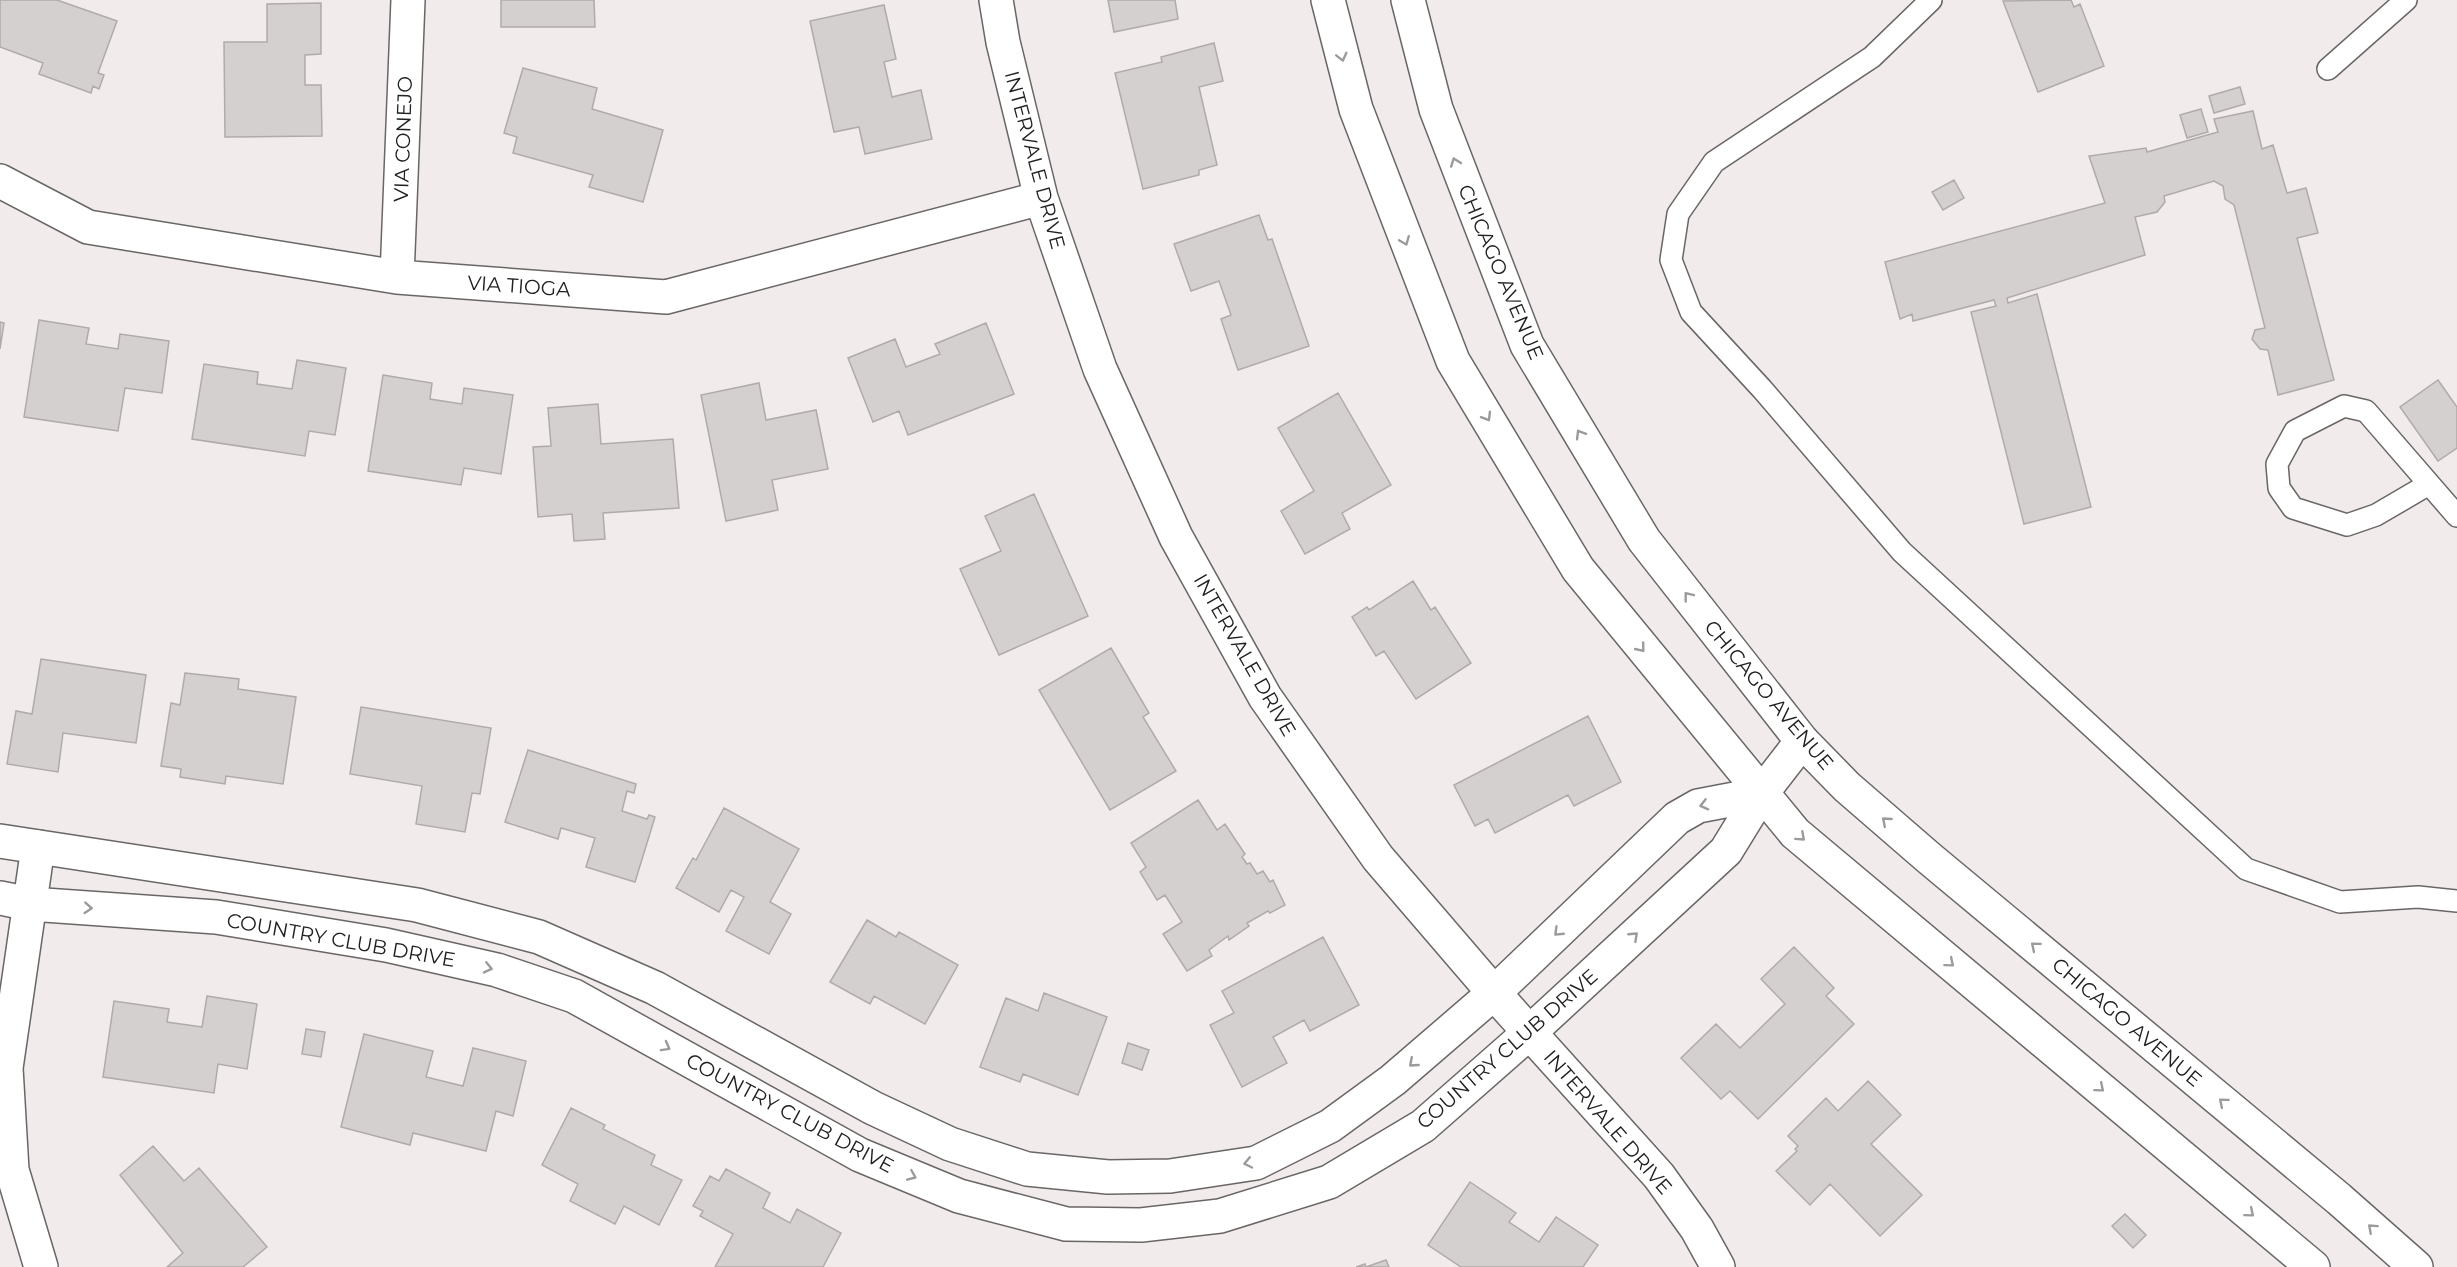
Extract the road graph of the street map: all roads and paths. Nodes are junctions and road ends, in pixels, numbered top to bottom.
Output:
1 (408, 0) edge
2 (996, 0) edge
3 (1328, 0) edge
4 (1408, 0) edge
5 (1931, 0) edge
6 (2406, 0) edge
7 (2328, 69) dead end
8 (0, 181) edge
9 (1041, 198) junction
10 (397, 277) junction
11 (2429, 484) junction
12 (2457, 516) edge
13 (1802, 741) junction
14 (1761, 794) junction
15 (0, 841) edge
16 (38, 847) junction
17 (15, 901) edge
18 (2457, 901) edge
19 (1494, 993) junction
20 (1530, 1032) junction
21 (41, 1267) edge
22 (1718, 1267) edge
23 (2313, 1267) edge
24 (2416, 1267) edge

1 - 10 street, VIA CONEJO
2 - 9 street, INTERVALE DRIVE
3 -> 14 street
13 -> 4 street, CHICAGO AVENUE
5 - 18 lane
6 - 7 lane
8 - 10 street, VIA TIOGA
9 - 10 street, VIA TIOGA
9 - 19 street, INTERVALE DRIVE
11 - 11 lane
11 - 12 lane
13 - 14 street, COUNTRY CLUB DRIVE
24 -> 13 street, CHICAGO AVENUE
14 -> 19 street
20 -> 14 street, COUNTRY CLUB DRIVE
14 -> 23 street
15 - 16 street
16 - 17 street
19 -> 16 street
17 -> 20 street, COUNTRY CLUB DRIVE
17 - 21 street
19 - 20 street, INTERVALE DRIVE
20 - 22 street, INTERVALE DRIVE

